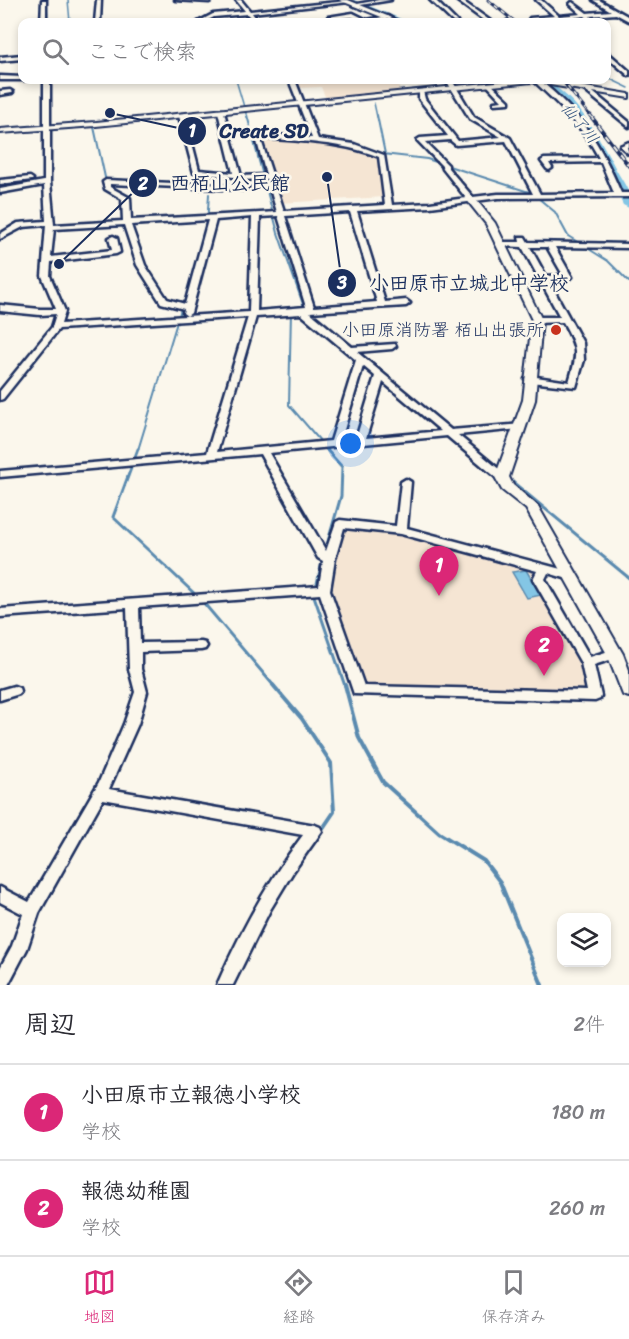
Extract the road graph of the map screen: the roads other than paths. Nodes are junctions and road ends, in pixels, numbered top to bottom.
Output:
1 (44, 0) edge
2 (99, 0) edge
3 (177, 0) edge
4 (238, 0) edge
5 (314, 0) edge
6 (380, 0) edge
7 (389, 0) edge
8 (432, 0) edge
9 (458, 0) edge
10 (538, 0) edge
11 (595, 0) edge
12 (209, 1) edge
13 (351, 3) edge
14 (572, 3) dead end
15 (319, 5) junction
16 (387, 7) dead end
17 (616, 12) junction
18 (248, 13) junction
19 (327, 15) junction
20 (586, 15) junction
21 (44, 18) edge
22 (98, 18) edge
23 (207, 18) edge
24 (253, 18) edge
25 (331, 18) edge
26 (358, 18) edge
27 (388, 18) edge
28 (451, 18) edge
29 (483, 18) edge
30 (557, 18) joint
31 (589, 18) edge
32 (629, 19) edge
33 (18, 57) edge
34 (611, 58) edge
35 (0, 59) edge
36 (629, 74) edge
37 (0, 78) edge
38 (18, 79) edge
39 (47, 84) edge
40 (294, 84) edge
41 (453, 84) edge
42 (499, 84) edge
43 (538, 84) edge
44 (557, 84) edge
45 (490, 85) junction
46 (629, 86) edge
47 (586, 89) junction
48 (599, 91) junction
49 (421, 92) junction
50 (0, 93) edge
51 (10, 93) dead end
52 (629, 96) edge
53 (496, 103) dead end
54 (302, 104) junction
55 (220, 112) junction
56 (182, 116) junction
57 (629, 125) edge
58 (48, 128) junction
59 (0, 131) edge
60 (452, 138) junction
61 (316, 139) junction
62 (508, 139) junction
63 (629, 144) edge
64 (629, 152) edge
65 (603, 160) junction
66 (549, 168) dead end
67 (202, 173) junction
68 (237, 175) junction
69 (270, 177) junction
70 (47, 180) junction
71 (0, 182) edge
72 (198, 186) junction
73 (245, 188) dead end
74 (0, 191) edge
75 (537, 195) junction
76 (618, 195) junction
77 (629, 195) edge
78 (471, 199) junction
79 (389, 207) junction
80 (353, 209) junction
81 (281, 213) junction
82 (256, 215) junction
83 (213, 217) junction
84 (127, 223) junction
85 (50, 225) junction
86 (0, 237) edge
87 (114, 238) dead end
88 (522, 241) junction
89 (500, 244) junction
90 (549, 244) junction
91 (583, 245) junction
92 (629, 246) edge
93 (585, 255) dead end
94 (46, 260) junction
95 (543, 279) junction
96 (406, 303) dead end
97 (384, 304) junction
98 (188, 307) junction
99 (0, 308) edge
100 (301, 310) junction
101 (61, 311) junction
102 (253, 314) junction
103 (388, 315) dead end
104 (186, 318) junction
105 (564, 319) junction
106 (537, 320) junction
107 (56, 327) junction
108 (392, 346) dead end
109 (348, 350) junction
110 (360, 361) junction
111 (380, 376) junction
112 (530, 379) junction
113 (0, 397) edge
114 (520, 426) junction
115 (449, 433) junction
116 (360, 441) junction
117 (335, 443) junction
118 (263, 451) junction
119 (212, 456) junction
120 (503, 473) junction
121 (0, 474) edge
122 (406, 482) dead end
123 (401, 530) junction
124 (329, 559) junction
125 (544, 569) junction
126 (568, 575) junction
127 (324, 590) junction
128 (133, 604) junction
129 (0, 614) edge
130 (201, 646) dead end
131 (134, 648) junction
132 (615, 654) junction
133 (587, 663) junction
134 (14, 691) dead end
135 (629, 691) edge
136 (0, 695) edge
137 (100, 793) junction
138 (0, 894) edge
139 (32, 911) junction
140 (0, 984) edge
141 (225, 985) edge

1 - 21 street
2 - 22 street
3 - 12 street
4 - 18 street
5 - 15 street
6 - 7 street
6 - 13 street
6 - 16 street
8 - 28 street
9 - 29 street
10 - 30 street
11 - 17 street
13 - 15 street
13 - 27 main road
14 - 20 street
15 - 18 street
15 - 19 street
17 - 20 street
17 - 32 street
18 - 23 street
18 - 24 street
19 - 25 street
19 - 26 street
20 - 30 street
20 - 31 street
33 - 35 street
34 - 36 street
37 - 38 street
39 - 58 street
40 - 54 street
41 - 45 main road
41 - 49 main road
41 - 62 street
42 - 45 main road
43 - 65 street
44 - 47 main road
45 - 53 street
46 - 48 main road
47 - 48 main road
47 - 57 street
48 - 52 main road
49 - 54 main road
49 - 60 street
50 - 51 street
54 - 55 main road
54 - 61 street
55 - 56 main road
55 - 68 street
56 - 58 main road
56 - 67 street
58 - 59 main road
58 - 70 street
60 - 62 street
60 - 78 street
61 - 69 street
61 - 79 street
62 - 75 street
63 - 64 street
65 - 66 street
65 - 76 street
67 - 68 street
67 - 72 street
68 - 69 street
69 - 81 street
70 - 71 street
70 - 74 street
70 - 85 street
72 - 73 street
72 - 84 street
75 - 76 street
75 - 78 street
76 - 77 street
78 - 79 street
78 - 89 main road
79 - 80 street
80 - 81 street
80 - 97 street
81 - 82 street
81 - 100 street
82 - 83 street
82 - 102 street
83 - 84 street
83 - 98 street
84 - 85 street
84 - 98 street
85 - 86 street
85 - 94 street
87 - 94 street
88 - 89 street
88 - 90 street
88 - 95 street
89 - 106 main road
90 - 91 street
90 - 95 street
91 - 92 street
91 - 93 street
94 - 101 street
95 - 105 street
96 - 97 street
97 - 100 street
97 - 103 street
98 - 104 street
99 - 101 street
100 - 102 street
100 - 109 street
101 - 107 street
102 - 104 street
102 - 119 street
104 - 107 street
105 - 106 street
105 - 112 street
106 - 112 main road
107 - 113 street
108 - 109 street
109 - 110 street
110 - 111 street
110 - 117 street
111 - 115 street
111 - 116 street
112 - 114 main road
114 - 115 street
114 - 120 main road
115 - 116 street
115 - 120 street
116 - 117 street
117 - 118 street
118 - 119 street
118 - 124 street
119 - 121 street
120 - 126 main road
122 - 123 street
123 - 124 street
123 - 125 street
124 - 127 street
125 - 126 street
125 - 133 street
126 - 132 main road
127 - 128 street
127 - 133 street
128 - 129 street
128 - 131 street
130 - 131 street
131 - 137 street
132 - 133 street
132 - 135 main road
134 - 136 street
137 - 139 street
137 - 141 street
138 - 139 street
139 - 140 street

